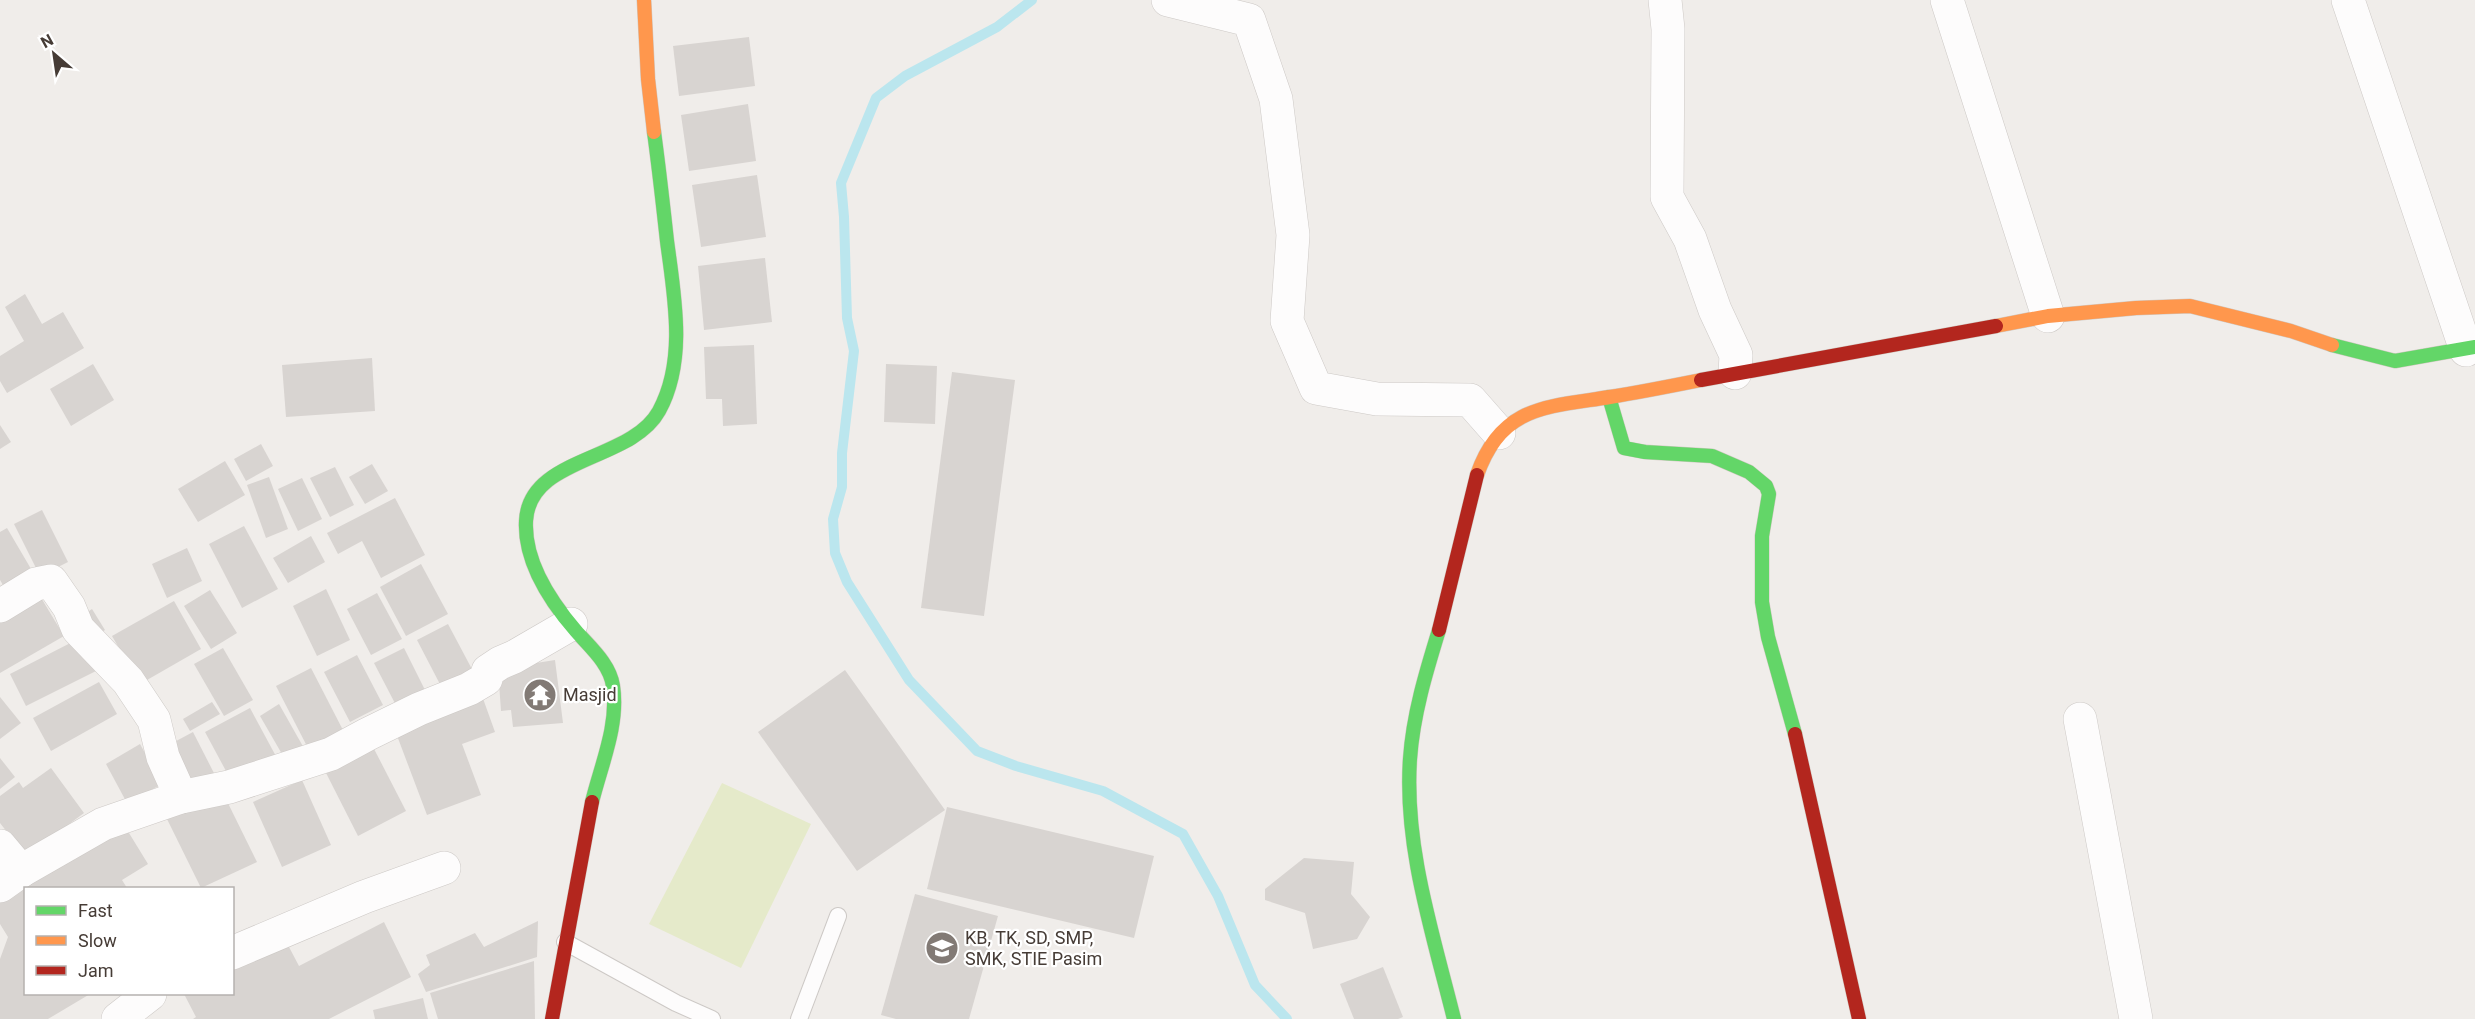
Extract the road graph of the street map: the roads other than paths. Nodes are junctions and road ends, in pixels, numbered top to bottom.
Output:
1 (644, 0) edge
2 (1168, 0) edge
3 (1665, 0) edge
4 (1947, 0) edge
5 (2348, 0) edge
6 (2048, 316) junction
7 (2471, 348) edge
8 (1736, 374) junction
9 (1609, 397) junction
10 (1499, 433) junction
11 (0, 606) edge
12 (571, 624) junction
13 (2080, 719) dead end
14 (181, 797) junction
15 (0, 846) edge
16 (444, 868) dead end
17 (10, 879) edge
18 (838, 916) dead end
19 (565, 942) junction
20 (234, 952) edge
21 (148, 995) edge
22 (118, 1019) edge
23 (552, 1019) edge
24 (712, 1019) edge
25 (799, 1019) edge
26 (1454, 1019) edge
27 (1858, 1019) edge
28 (2136, 1019) edge

1 - 12 street
2 - 10 street
3 - 8 street
4 - 6 street
5 - 7 street
6 - 7 street
6 - 8 street
8 - 9 street
9 - 10 street
9 - 27 street
10 - 26 street
11 - 14 street
12 - 14 street
12 - 19 street
13 - 28 street
14 - 17 street
15 - 17 street
16 - 20 street
18 - 25 lane
19 - 23 street
19 - 24 lane
21 - 22 street

